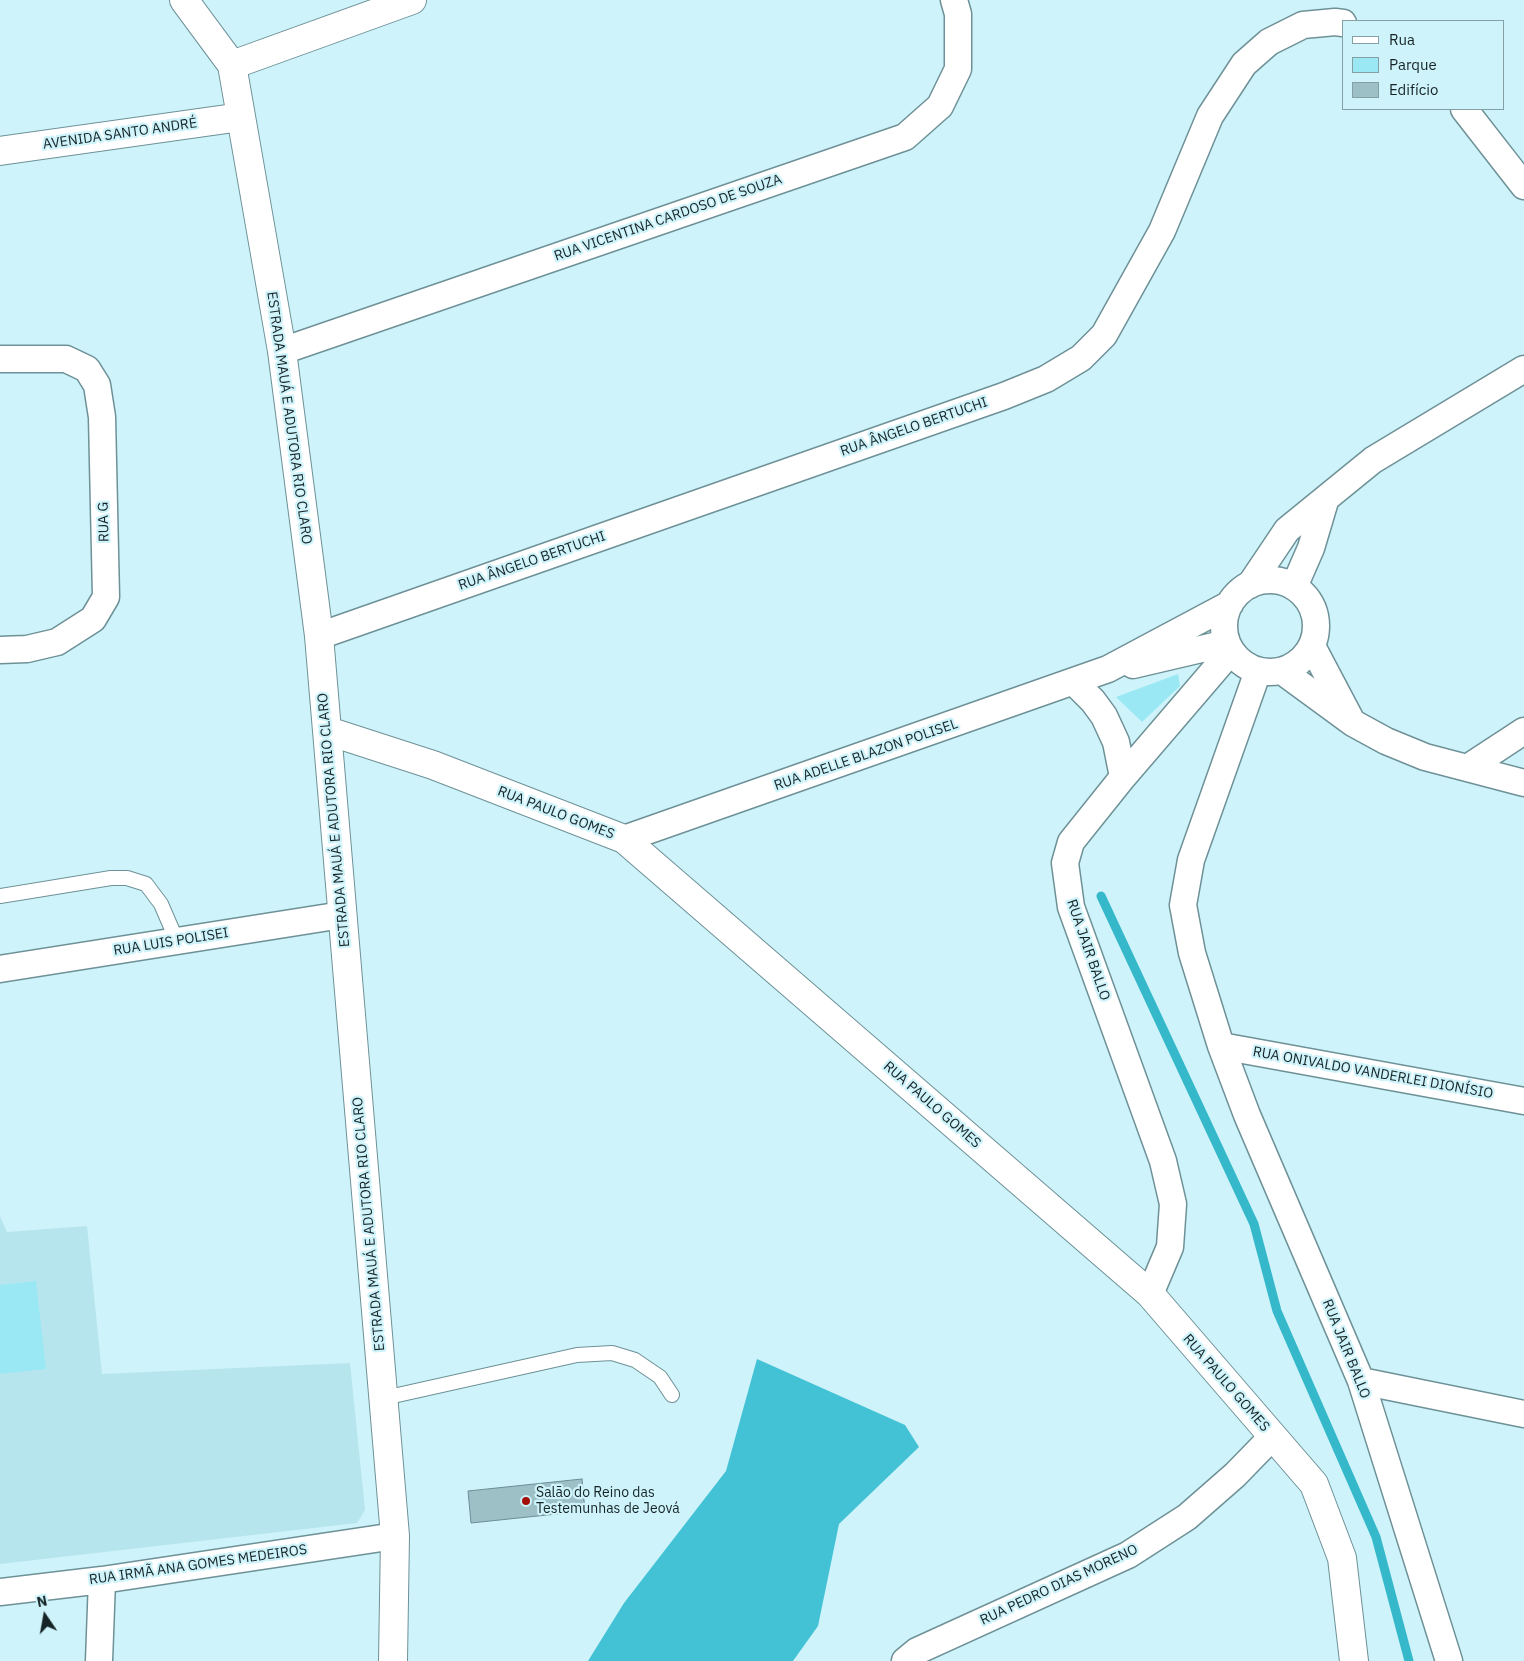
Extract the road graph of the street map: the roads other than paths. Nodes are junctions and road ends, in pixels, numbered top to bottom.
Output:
1 (184, 0) edge
2 (412, 0) edge
3 (954, 0) edge
4 (1342, 23) edge
5 (232, 65) junction
6 (1465, 110) edge
7 (241, 117) junction
8 (0, 151) edge
9 (1524, 186) edge
10 (282, 351) junction
11 (0, 358) edge
12 (1524, 369) edge
13 (1325, 501) junction
14 (1250, 585) junction
15 (1294, 587) junction
16 (1230, 604) junction
17 (319, 636) junction
18 (1312, 646) junction
19 (1229, 647) junction
20 (0, 650) edge
21 (1108, 669) junction
22 (1270, 671) junction
23 (1074, 682) junction
24 (1353, 723) junction
25 (328, 731) junction
26 (1524, 731) edge
27 (1469, 767) junction
28 (1123, 777) junction
29 (1524, 783) edge
30 (624, 840) junction
31 (0, 896) edge
32 (342, 915) junction
33 (177, 941) junction
34 (0, 969) edge
35 (1221, 1046) junction
36 (1524, 1101) edge
37 (1150, 1294) junction
38 (1361, 1381) junction
39 (672, 1395) dead end
40 (384, 1398) junction
41 (1524, 1414) edge
42 (1272, 1437) junction
43 (395, 1536) junction
44 (102, 1580) junction
45 (0, 1592) edge
46 (99, 1661) edge
47 (393, 1661) edge
48 (905, 1661) edge
49 (1354, 1661) edge
50 (1449, 1661) edge

1 - 5 main road, ESTRADA MAUÁ E ADUTORA RIO CLARO
2 - 5 main road
3 - 10 street, RUA VICENTINA CARDOSO DE SOUZA
4 - 17 street, RUA ÂNGELO BERTUCHI
5 - 7 main road, ESTRADA MAUÁ E ADUTORA RIO CLARO
6 - 9 street
7 - 8 main road, AVENIDA SANTO ANDRÉ
7 - 10 main road, ESTRADA MAUÁ E ADUTORA RIO CLARO
10 - 17 main road, ESTRADA MAUÁ E ADUTORA RIO CLARO
11 - 20 street, RUA G
12 - 13 street
13 - 14 street
13 - 15 street
14 - 15 street
14 - 16 street
15 - 18 street
16 - 19 street
16 - 21 street, RUA ADELLE BLAZON POLISEL
17 - 25 main road, ESTRADA MAUÁ E ADUTORA RIO CLARO
18 - 22 street
18 - 24 street
19 - 21 street, RUA ADELLE BLAZON POLISEL
19 - 22 street
19 - 28 street, RUA JAIR BALLO
21 - 23 street, RUA ADELLE BLAZON POLISEL
22 - 24 street
22 - 35 street, RUA JAIR BALLO
23 - 28 street
23 - 30 street, RUA ADELLE BLAZON POLISEL
24 - 27 street
25 - 30 main road, RUA PAULO GOMES
25 - 32 main road, ESTRADA MAUÁ E ADUTORA RIO CLARO
26 - 27 street
27 - 29 street
28 - 37 street, RUA JAIR BALLO
30 - 37 main road, RUA PAULO GOMES
31 - 33 lane
32 - 33 street, RUA LUIS POLISEI
32 - 40 main road, ESTRADA MAUÁ E ADUTORA RIO CLARO
33 - 34 street, RUA LUIS POLISEI
35 - 36 street, RUA ONIVALDO VANDERLEI DIONÍSIO
35 - 38 street, RUA JAIR BALLO
37 - 42 main road, RUA PAULO GOMES
38 - 41 street
38 - 50 street, RUA JAIR BALLO
39 - 40 lane
40 - 43 main road, ESTRADA MAUÁ E ADUTORA RIO CLARO
42 - 48 street, RUA PEDRO DIAS MORENO
42 - 49 main road, RUA PAULO GOMES
43 - 44 street, RUA IRMÃ ANA GOMES MEDEIROS
43 - 47 main road, ESTRADA MAUÁ E ADUTORA RIO CLARO
44 - 45 street, RUA IRMÃ ANA GOMES MEDEIROS
44 - 46 street

